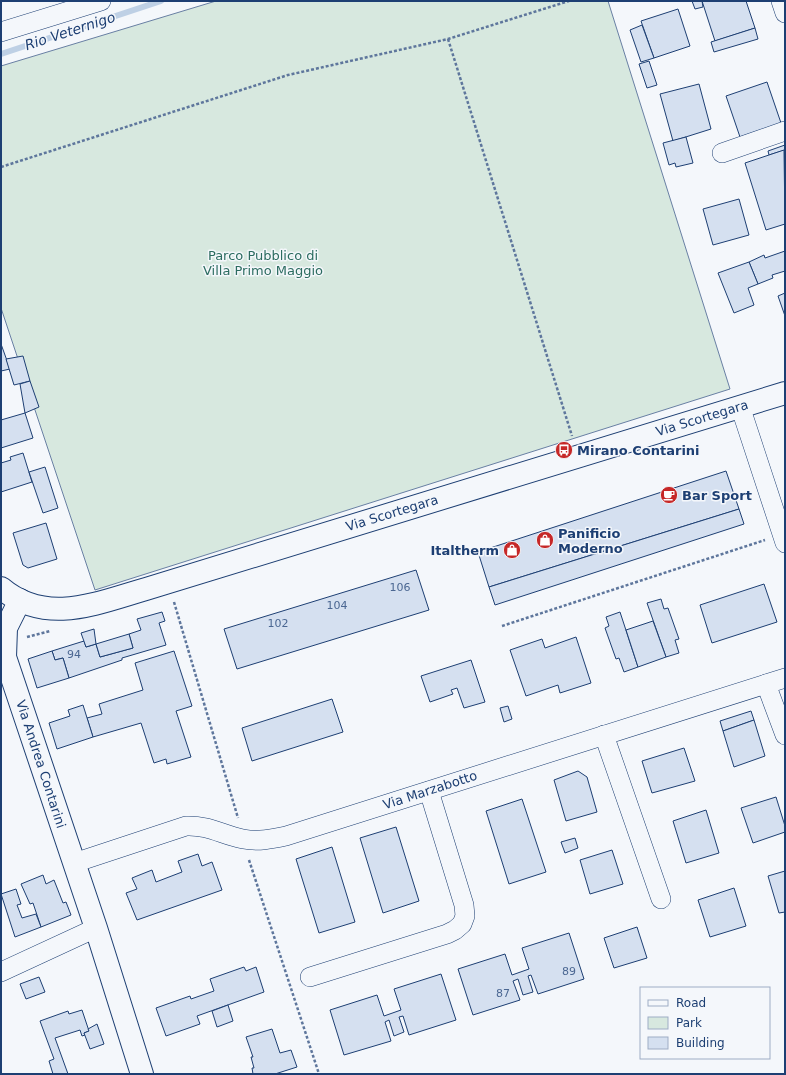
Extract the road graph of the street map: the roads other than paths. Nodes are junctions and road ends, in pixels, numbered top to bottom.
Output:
1 (101, 1) edge
2 (781, 1) edge
3 (785, 13) edge
4 (1, 32) edge
5 (785, 131) edge
6 (722, 153) dead end
7 (785, 393) edge
8 (740, 406) junction
9 (784, 539) edge
10 (1, 588) edge
11 (20, 600) junction
12 (3, 658) edge
13 (785, 678) edge
14 (766, 684) junction
15 (604, 734) junction
16 (785, 735) edge
17 (429, 791) junction
18 (74, 863) junction
19 (661, 899) dead end
20 (96, 928) junction
21 (1, 972) edge
22 (310, 977) dead end
23 (142, 1074) edge

1 - 4 street
2 - 3 street
5 - 6 street
7 - 8 street, Via Scortegara
8 - 9 street
8 - 11 street, Via Scortegara
10 - 11 street, Via Scortegara
11 - 12 street, Via Andrea Contarini
12 - 18 street, Via Andrea Contarini
13 - 14 street, Via Marzabotto
14 - 15 street, Via Marzabotto
14 - 16 street
15 - 17 street, Via Marzabotto
15 - 19 street
17 - 18 street, Via Marzabotto
17 - 22 street
18 - 20 street, Via Andrea Contarini
20 - 21 street
20 - 23 street, Via Andrea Contarini

